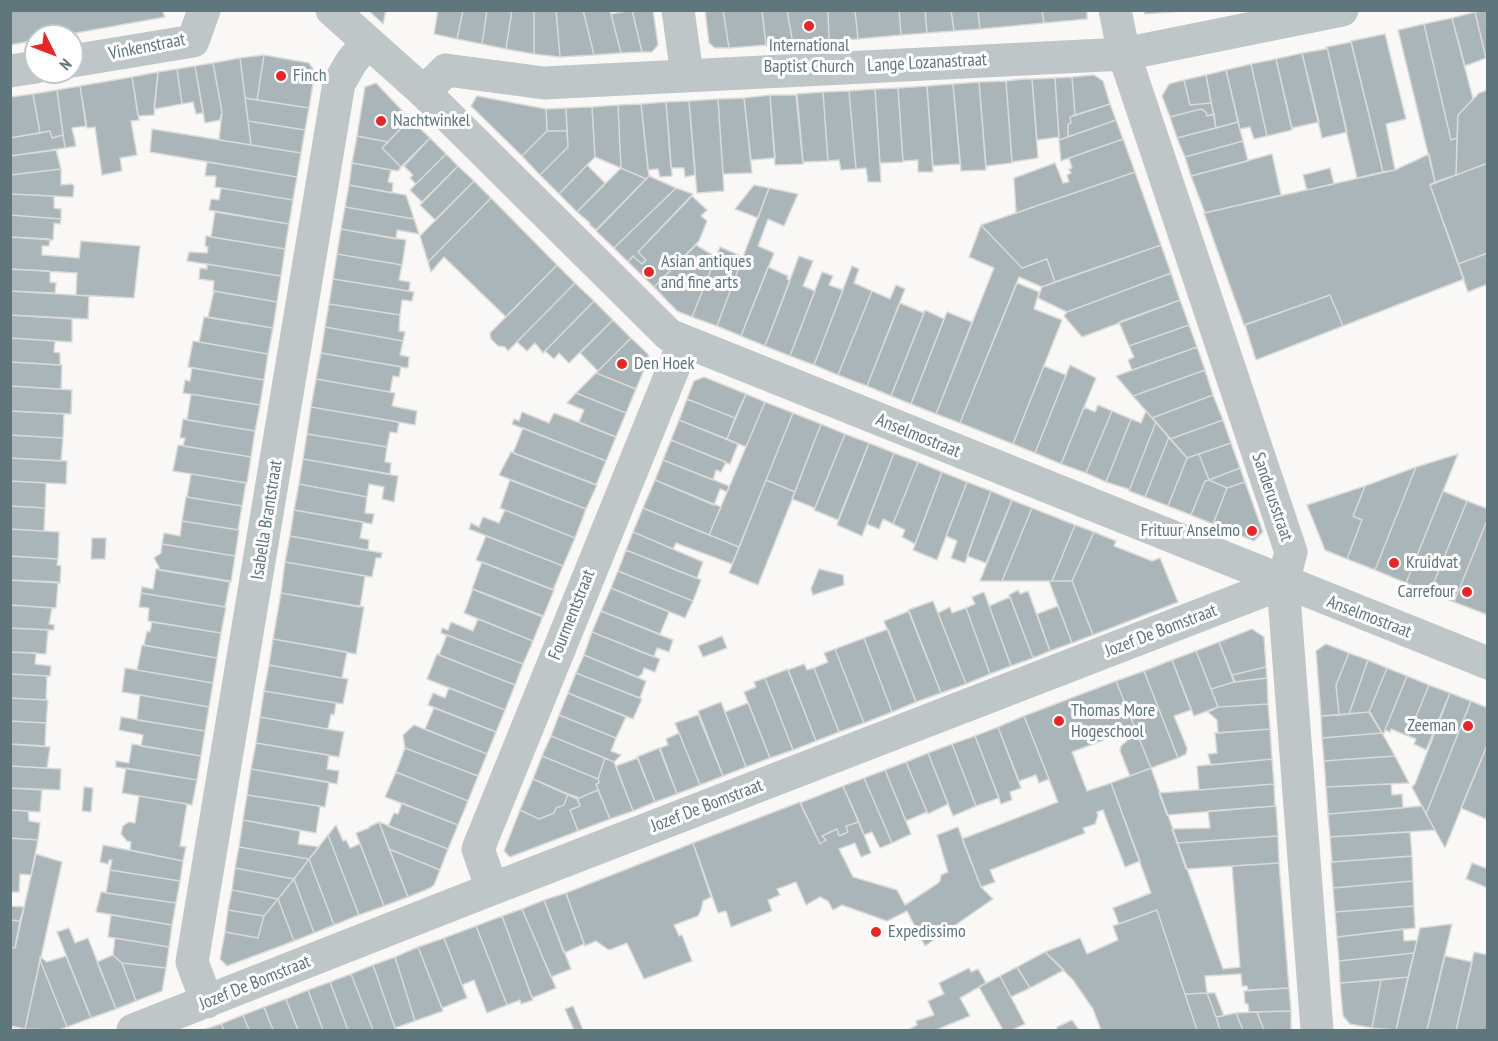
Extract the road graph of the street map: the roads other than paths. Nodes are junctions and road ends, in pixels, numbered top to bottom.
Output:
1 (204, 10) edge
2 (332, 10) edge
3 (678, 10) edge
4 (1115, 10) edge
5 (1342, 10) edge
6 (367, 44) junction
7 (1124, 54) junction
8 (84, 59) edge
9 (687, 75) junction
10 (424, 92) junction
11 (684, 342) junction
12 (1283, 583) junction
13 (1488, 663) edge
14 (492, 889) junction
15 (207, 1002) junction
16 (133, 1030) edge
17 (1317, 1030) edge

1 - 8 street, Vinkenstraat
2 - 6 street
3 - 9 street
4 - 7 street, Sanderusstraat
5 - 7 street, Lange Lozanastraat
6 - 10 street
6 - 15 street, Isabella Brantstraat
7 - 9 street, Lange Lozanastraat
7 - 12 street, Sanderusstraat
9 - 10 street, Lange Lozanastraat
10 - 11 street, Anselmostraat
11 - 12 street, Anselmostraat
11 - 14 street, Fourmentstraat
12 - 13 street, Anselmostraat
12 - 14 street, Jozef De Bomstraat
12 - 17 street, Sanderusstraat
14 - 15 street, Jozef De Bomstraat
15 - 16 street, Jozef De Bomstraat

